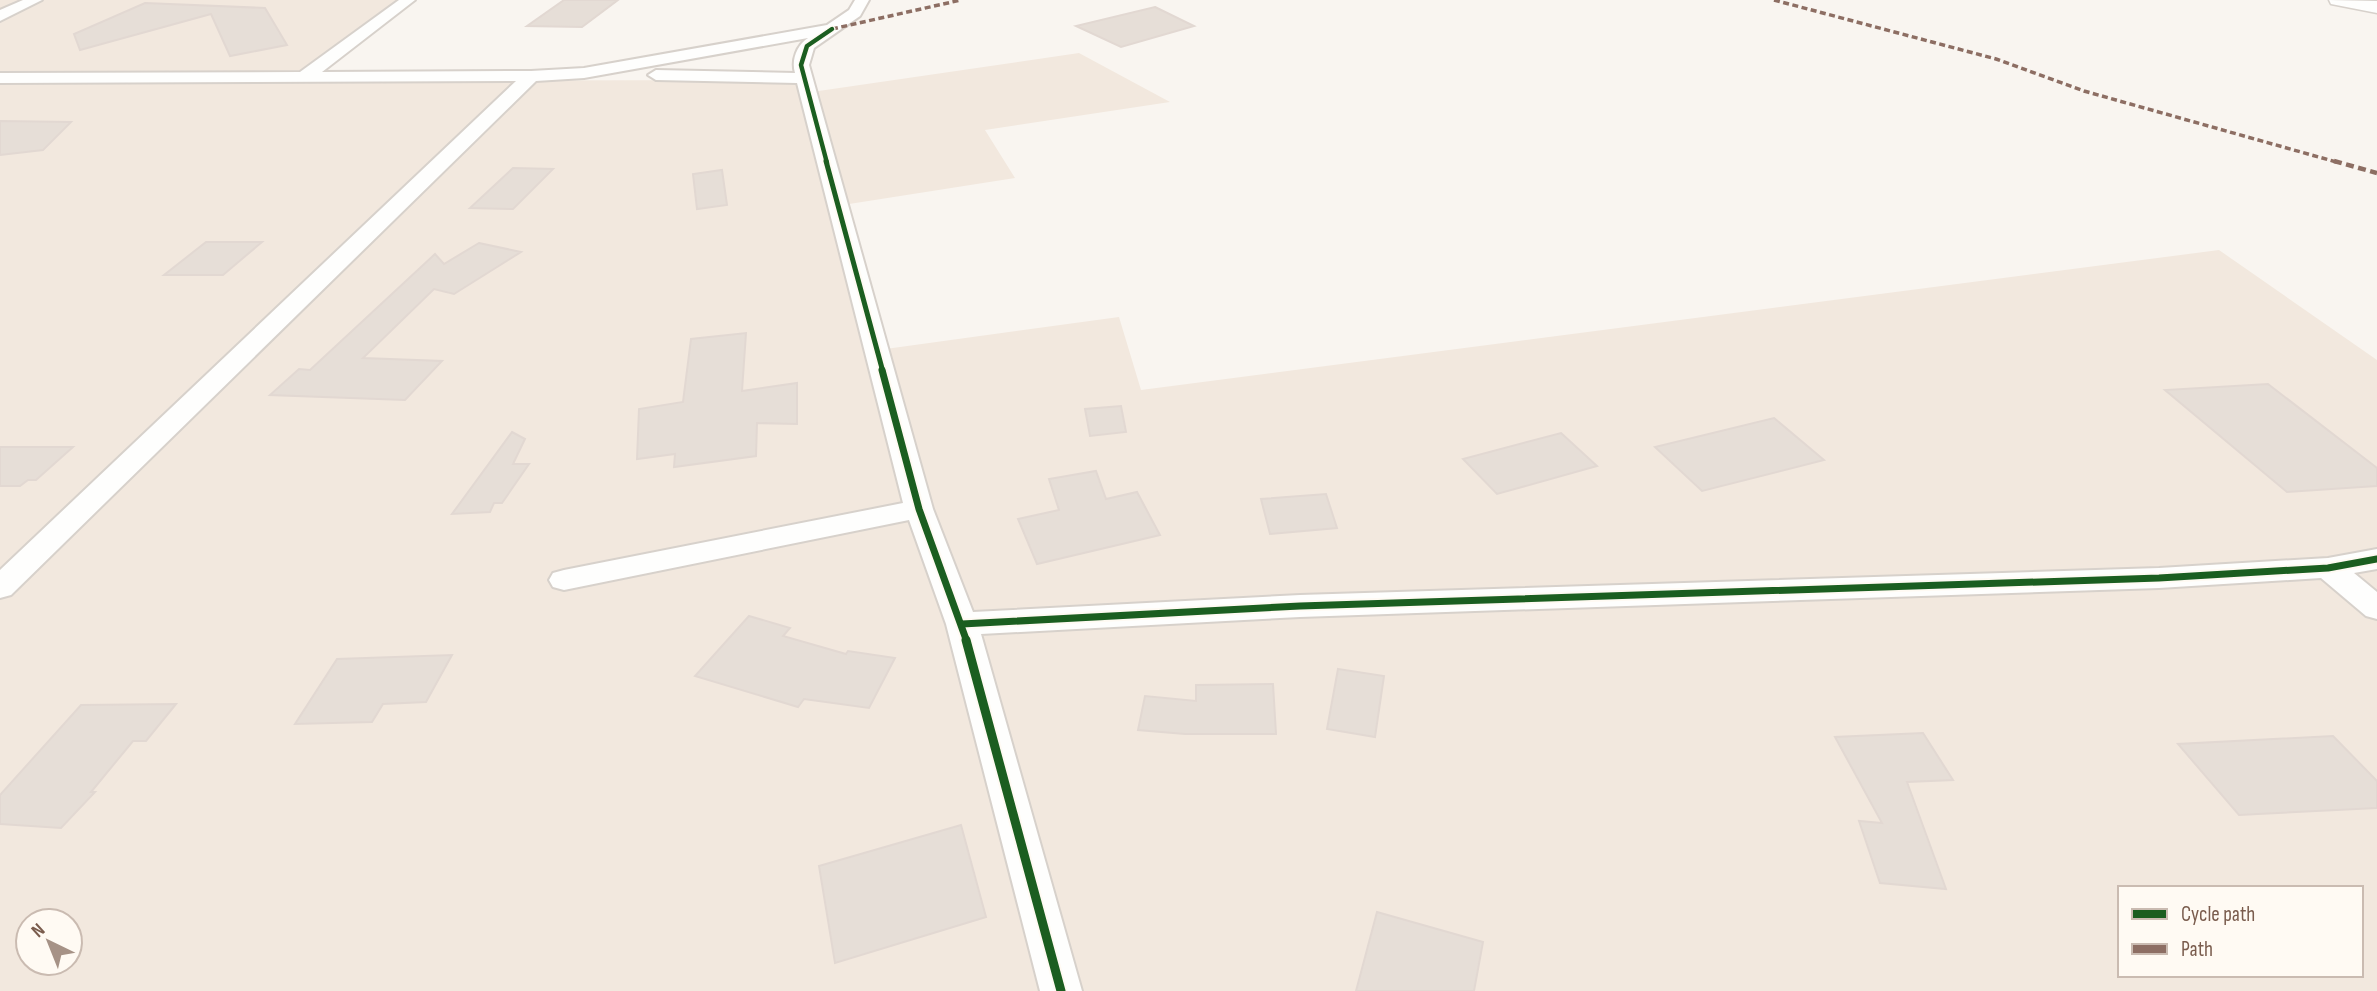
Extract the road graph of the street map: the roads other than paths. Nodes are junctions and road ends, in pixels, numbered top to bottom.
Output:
1 (34, 0) edge
2 (408, 0) edge
3 (862, 0) edge
4 (2338, 0) edge
5 (2377, 7) edge
6 (0, 16) edge
7 (832, 29) junction
8 (584, 73) junction
9 (531, 76) junction
10 (304, 77) junction
11 (0, 78) edge
12 (806, 78) junction
13 (919, 509) junction
14 (2377, 559) edge
15 (2328, 568) junction
16 (564, 580) dead end
17 (1, 586) edge
18 (2377, 608) edge
19 (962, 624) junction
20 (1061, 991) edge

1 - 6 street
2 - 10 street
3 - 7 street
4 - 5 street
7 - 8 street
7 - 12 street
8 - 9 street
8 - 12 street
9 - 10 street
9 - 17 street
10 - 11 street
12 - 13 street
13 - 16 street
13 - 19 street
14 - 15 street
15 - 18 street
15 - 19 street
19 - 20 street

